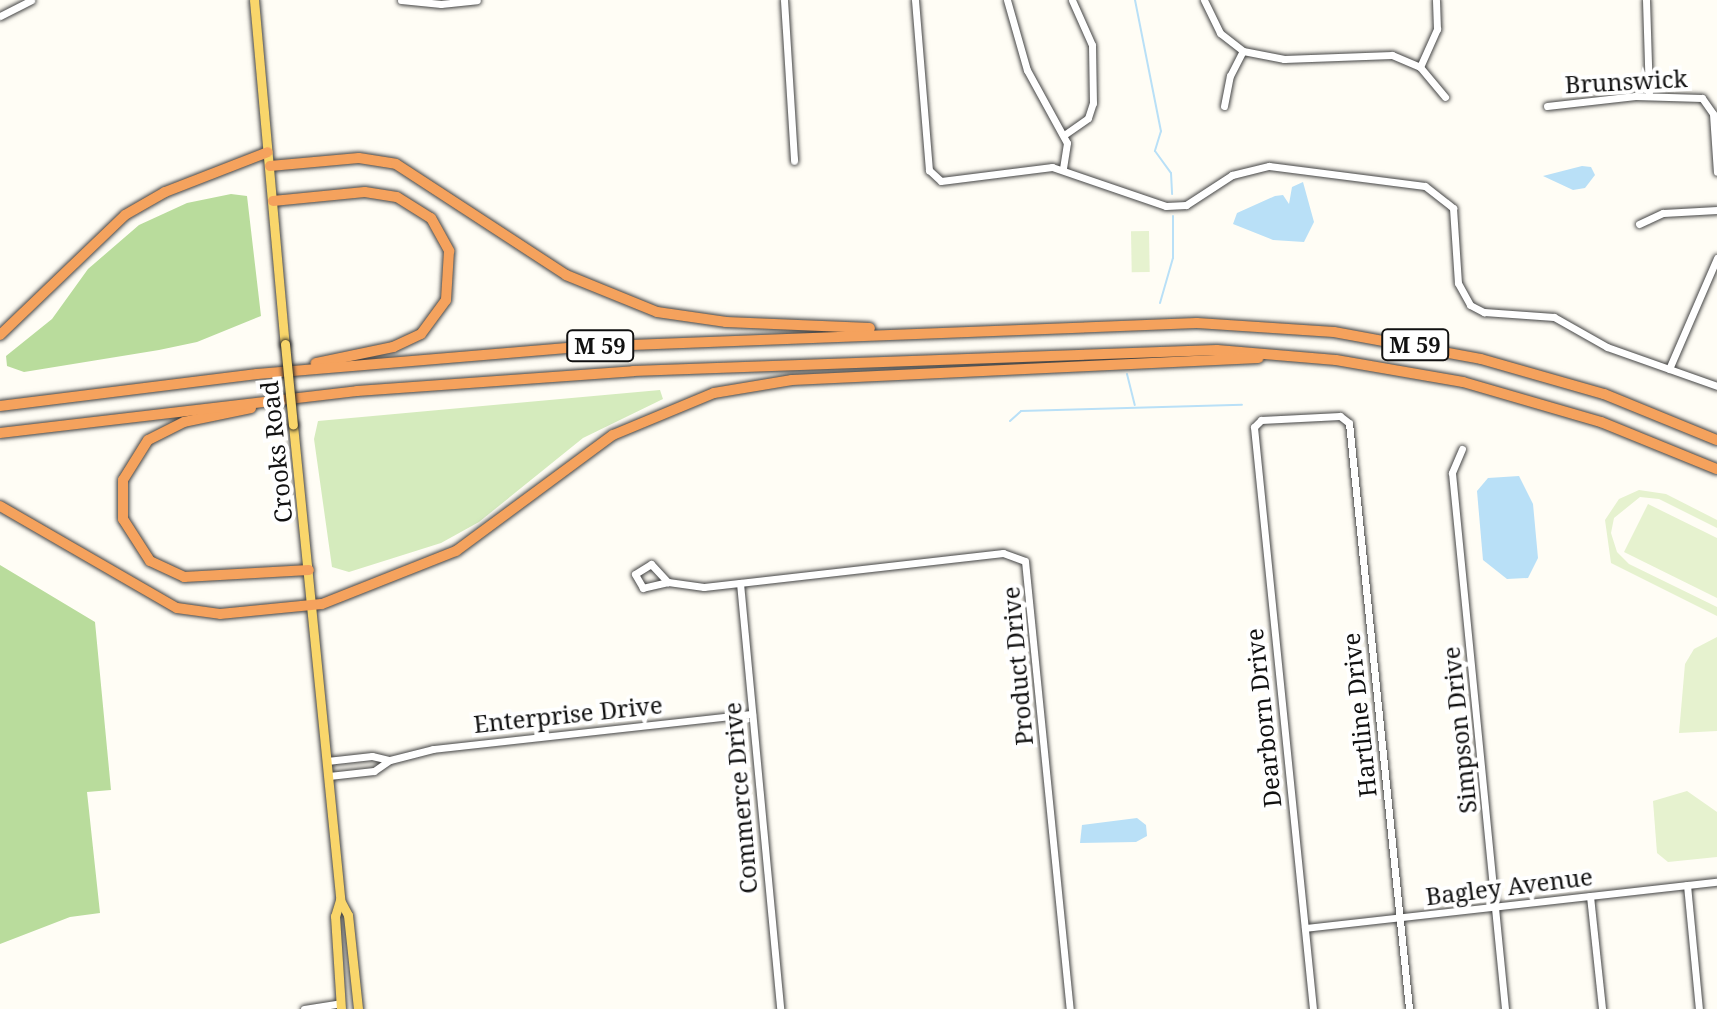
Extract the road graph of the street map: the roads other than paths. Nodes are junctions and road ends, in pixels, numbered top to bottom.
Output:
1 (31, 0) edge
2 (254, 0) edge
3 (401, 0) edge
4 (477, 0) edge
5 (784, 0) edge
6 (915, 0) edge
7 (1007, 0) edge
8 (1072, 0) edge
9 (1204, 0) edge
10 (1436, 0) edge
11 (1646, 0) edge
12 (0, 16) edge
13 (1243, 51) junction
14 (1420, 67) junction
15 (1649, 95) junction
16 (1445, 97) dead end
17 (1224, 106) dead end
18 (1547, 106) dead end
19 (1064, 135) junction
20 (268, 152) junction
21 (794, 161) dead end
22 (270, 166) junction
23 (1063, 168) junction
24 (1717, 172) edge
25 (273, 201) junction
26 (1717, 210) edge
27 (1639, 224) dead end
28 (1717, 258) edge
29 (944, 331) junction
30 (0, 335) edge
31 (1310, 357) junction
32 (1669, 369) junction
33 (257, 374) junction
34 (1717, 386) edge
35 (310, 396) junction
36 (0, 406) edge
37 (1255, 424) joint
38 (0, 433) edge
39 (1717, 440) edge
40 (1462, 449) dead end
41 (1717, 469) edge
42 (0, 506) edge
43 (309, 570) junction
44 (668, 582) junction
45 (740, 583) junction
46 (312, 605) junction
47 (752, 714) junction
48 (390, 760) junction
49 (327, 761) junction
50 (329, 776) junction
51 (1717, 882) edge
52 (1687, 885) junction
53 (1590, 896) junction
54 (340, 900) junction
55 (1495, 908) junction
56 (1400, 918) junction
57 (1305, 928) junction
58 (341, 1006) edge
59 (304, 1009) edge
60 (356, 1009) edge
61 (780, 1009) edge
62 (1070, 1009) edge
63 (1313, 1009) edge
64 (1409, 1009) edge
65 (1505, 1009) edge
66 (1602, 1009) edge
67 (1699, 1009) edge

1 - 12 street
2 - 20 main road, Crooks Road
3 - 4 street
5 - 21 street
6 - 23 street
7 - 19 street
8 - 19 street
9 - 13 street
10 - 14 street
11 - 15 street
13 - 14 street
13 - 17 street
14 - 16 street
15 - 18 street, Brunswick
15 - 24 street, Brunswick
19 - 23 street
20 - 22 main road, Crooks Road
20 - 30 highway
22 - 25 main road, Crooks Road
22 - 29 highway
23 - 32 street
25 - 33 highway
25 - 43 main road, Crooks Road, bridge
26 - 27 street
28 - 32 street
29 - 33 highway, M 59
29 - 39 highway, M 59
31 - 35 highway, M 59
31 - 41 highway, M 59
31 - 46 highway
32 - 34 street
33 - 36 highway, M 59
35 - 38 highway, M 59
35 - 43 highway
37 - 56 street, Hartline Drive
37 - 57 street, Dearborn Drive
40 - 55 street, Simpson Drive
42 - 46 highway
43 - 46 main road, Crooks Road
44 - 44 street
44 - 45 street
45 - 47 street, Commerce Drive
45 - 62 street, Product Drive
46 - 49 main road, Crooks Road
47 - 48 street, Enterprise Drive
47 - 61 street, Commerce Drive
48 - 49 street, Enterprise Drive
48 - 50 street, Enterprise Drive
49 - 50 main road, Crooks Road
50 - 54 main road, Crooks Road
51 - 52 street, Bagley Avenue
52 - 53 street, Bagley Avenue
52 - 67 street
53 - 55 street, Bagley Avenue
53 - 66 street
54 - 58 main road, Crooks Road
54 - 60 main road, Crooks Road
55 - 56 street, Bagley Avenue
55 - 65 street, Simpson Drive
56 - 57 street, Bagley Avenue
56 - 64 street, Hartline Drive
57 - 63 street, Dearborn Drive
58 - 59 street
58 - 60 main road

